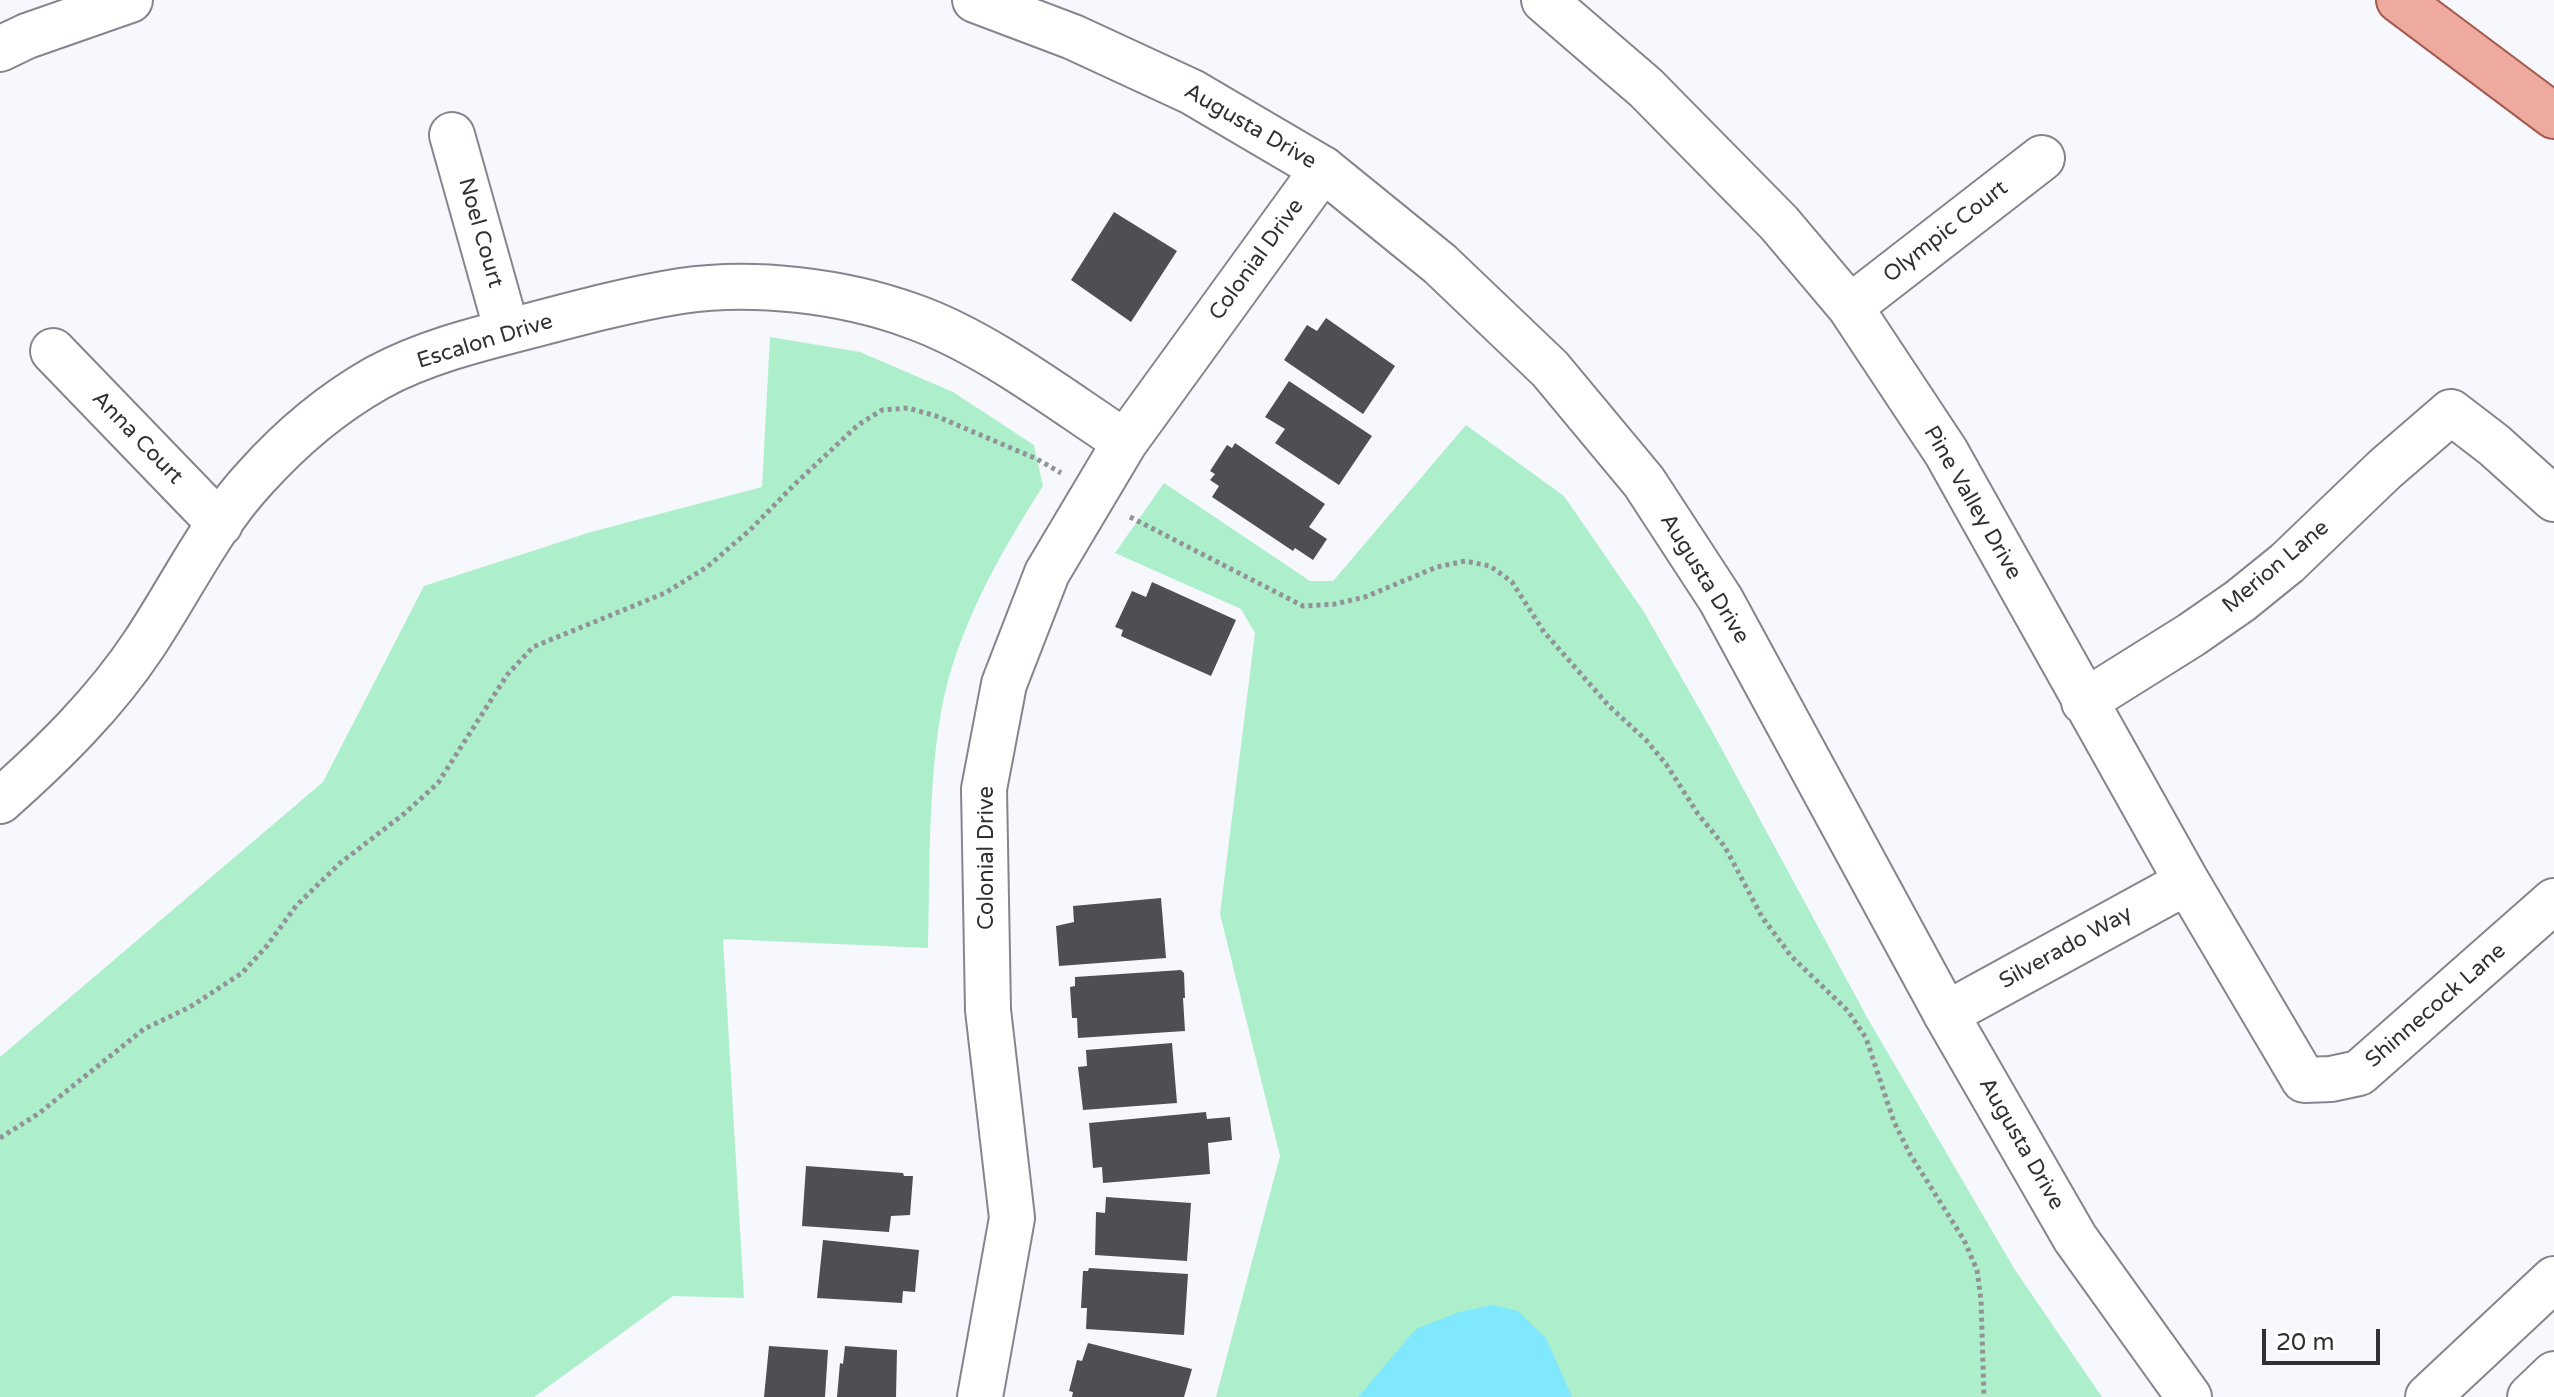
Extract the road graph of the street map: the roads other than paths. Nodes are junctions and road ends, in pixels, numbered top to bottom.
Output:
1 (130, 0) edge
2 (975, 0) edge
3 (2399, 0) edge
4 (1558, 4) edge
5 (0, 49) edge
6 (2554, 116) edge
7 (452, 135) dead end
8 (2042, 158) dead end
9 (1323, 169) junction
10 (1850, 307) junction
11 (507, 331) junction
12 (53, 351) dead end
13 (1125, 442) junction
14 (2554, 499) edge
15 (220, 524) junction
16 (2084, 702) junction
17 (0, 801) edge
18 (2187, 882) junction
19 (2554, 901) edge
20 (1946, 1014) junction
21 (2304, 1080) joint
22 (2554, 1279) edge
23 (2554, 1374) edge
24 (980, 1397) edge
25 (2189, 1397) edge
26 (2428, 1397) edge
27 (2530, 1397) edge

1 - 5 street
2 - 9 street, Augusta Drive
3 - 6 main road
4 - 10 street, Pine Valley Drive
7 - 11 street, Noel Court
8 - 10 street, Olympic Court
9 - 13 street, Colonial Drive
9 - 20 street, Augusta Drive
10 - 16 street, Pine Valley Drive
11 - 13 street, Escalon Drive
11 - 15 street, Escalon Drive
12 - 15 street, Anna Court
13 - 24 street, Colonial Drive
14 - 16 street, Merion Lane
15 - 17 street, Escalon Drive
16 - 18 street, Pine Valley Drive
18 - 20 street, Silverado Way
18 - 21 street, Pine Valley Drive
19 - 21 street, Shinnecock Lane
20 - 25 street, Augusta Drive
22 - 26 street
23 - 27 street

